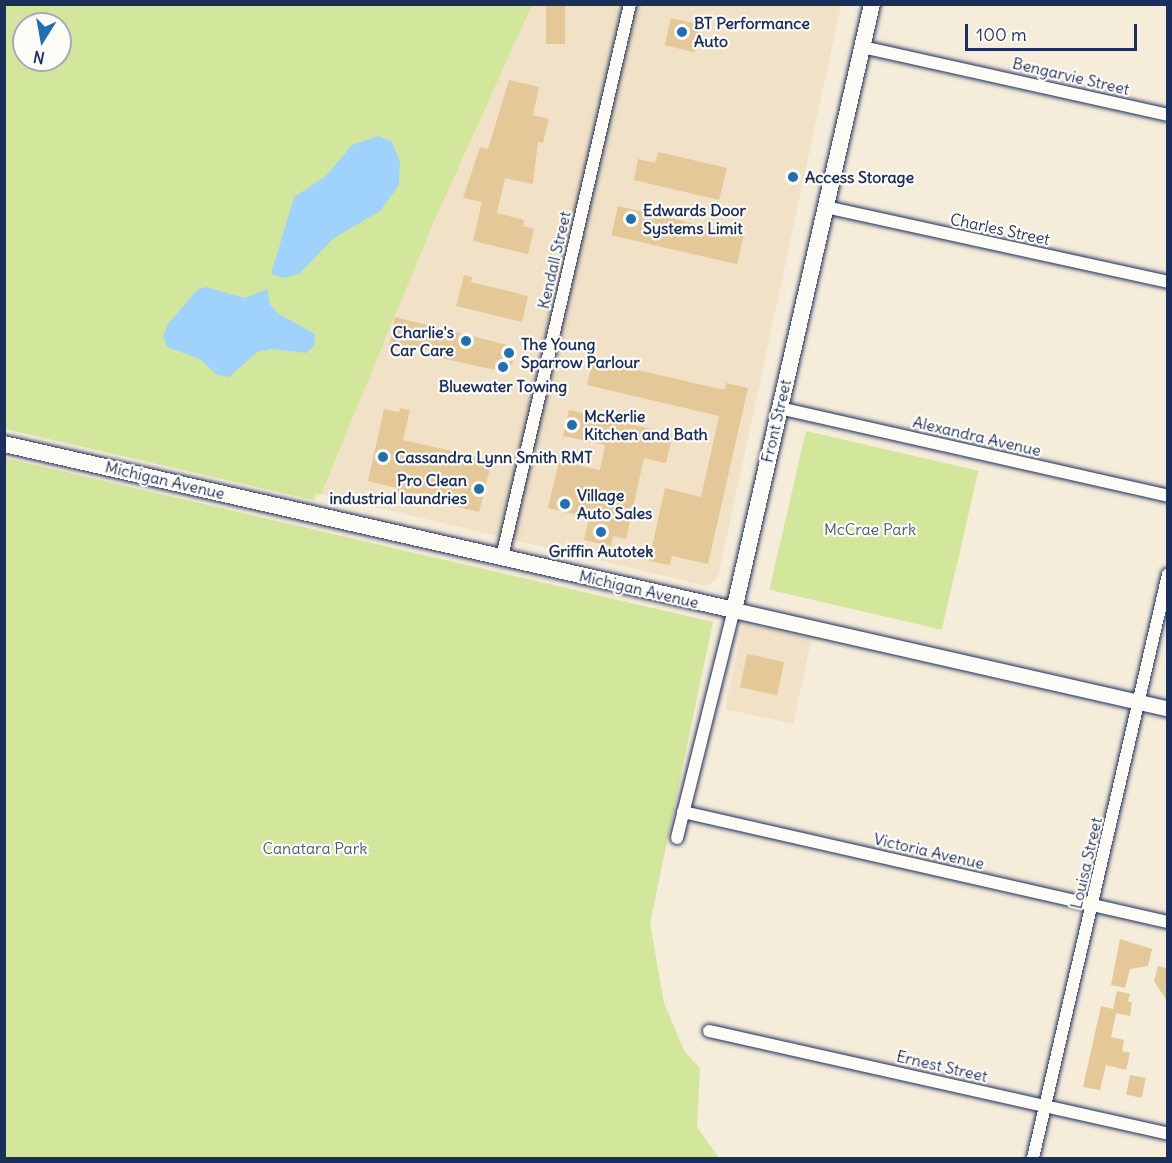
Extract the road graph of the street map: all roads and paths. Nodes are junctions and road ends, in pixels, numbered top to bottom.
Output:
1 (630, 4) edge
2 (872, 4) edge
3 (862, 47) junction
4 (1167, 115) edge
5 (825, 207) junction
6 (1167, 282) edge
7 (779, 408) junction
8 (4, 444) edge
9 (1167, 496) edge
10 (502, 557) junction
11 (1167, 574) edge
12 (734, 610) junction
13 (1138, 702) junction
14 (1167, 709) edge
15 (683, 812) junction
16 (677, 838) dead end
17 (1093, 905) junction
18 (1167, 922) edge
19 (709, 1031) dead end
20 (1046, 1106) junction
21 (1167, 1134) edge
22 (1034, 1158) edge

1 - 10 street, Kendall Street
2 - 3 main road, Front Street
3 - 4 street, Bengarvie Street
3 - 5 main road, Front Street
5 - 6 street, Charles Street
5 - 7 main road, Front Street
7 - 9 street, Alexandra Avenue
7 - 12 main road, Front Street
8 - 10 main road, Michigan Avenue
10 - 12 main road, Michigan Avenue
11 - 13 street, Louisa Street
12 - 13 street, Michigan Avenue
12 - 15 street, Front Street
13 - 14 street, Michigan Avenue
13 - 17 street, Louisa Street
15 - 16 street, Front Street
15 - 17 street, Victoria Avenue
17 - 18 street, Victoria Avenue
17 - 20 street, Louisa Street
19 - 20 street, Ernest Street
20 - 21 street, Ernest Street
20 - 22 street, Louisa Street

